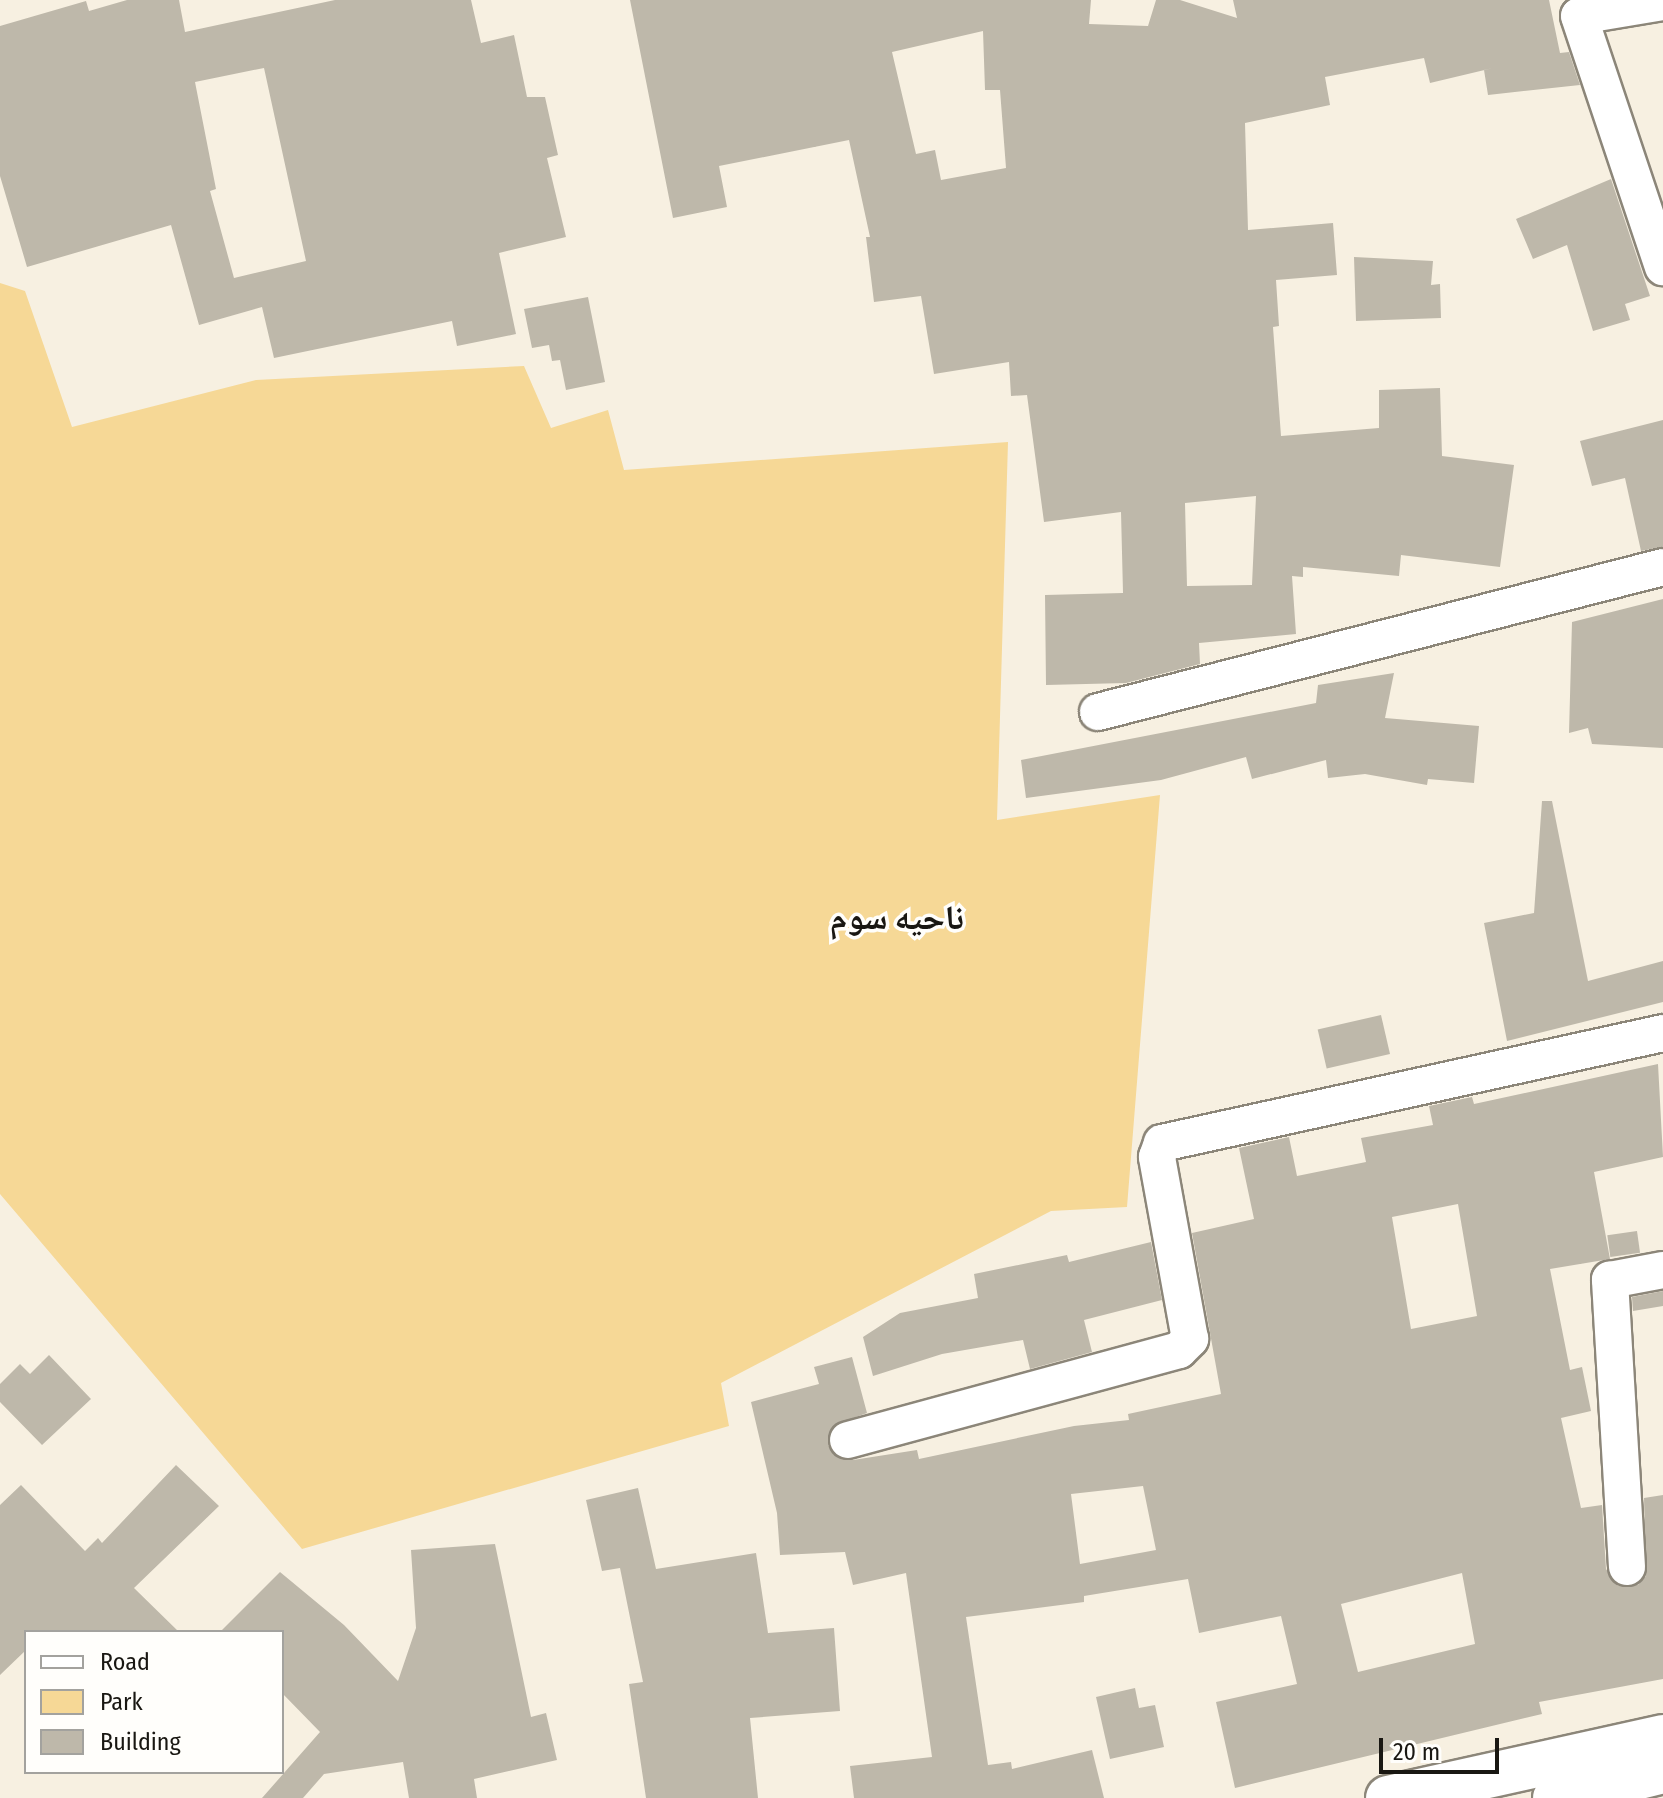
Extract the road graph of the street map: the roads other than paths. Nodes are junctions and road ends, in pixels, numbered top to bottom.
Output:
1 (1663, 2) edge
2 (1663, 267) edge
3 (1663, 567) edge
4 (1098, 712) dead end
5 (1663, 1033) edge
6 (1663, 1270) edge
7 (848, 1440) dead end
8 (1627, 1567) dead end
9 (1663, 1737) edge
10 (1663, 1771) edge
11 (1388, 1798) edge
12 (1555, 1798) edge

1 - 2 street
3 - 4 street
5 - 7 street
6 - 8 street
9 - 11 main road
10 - 12 main road

